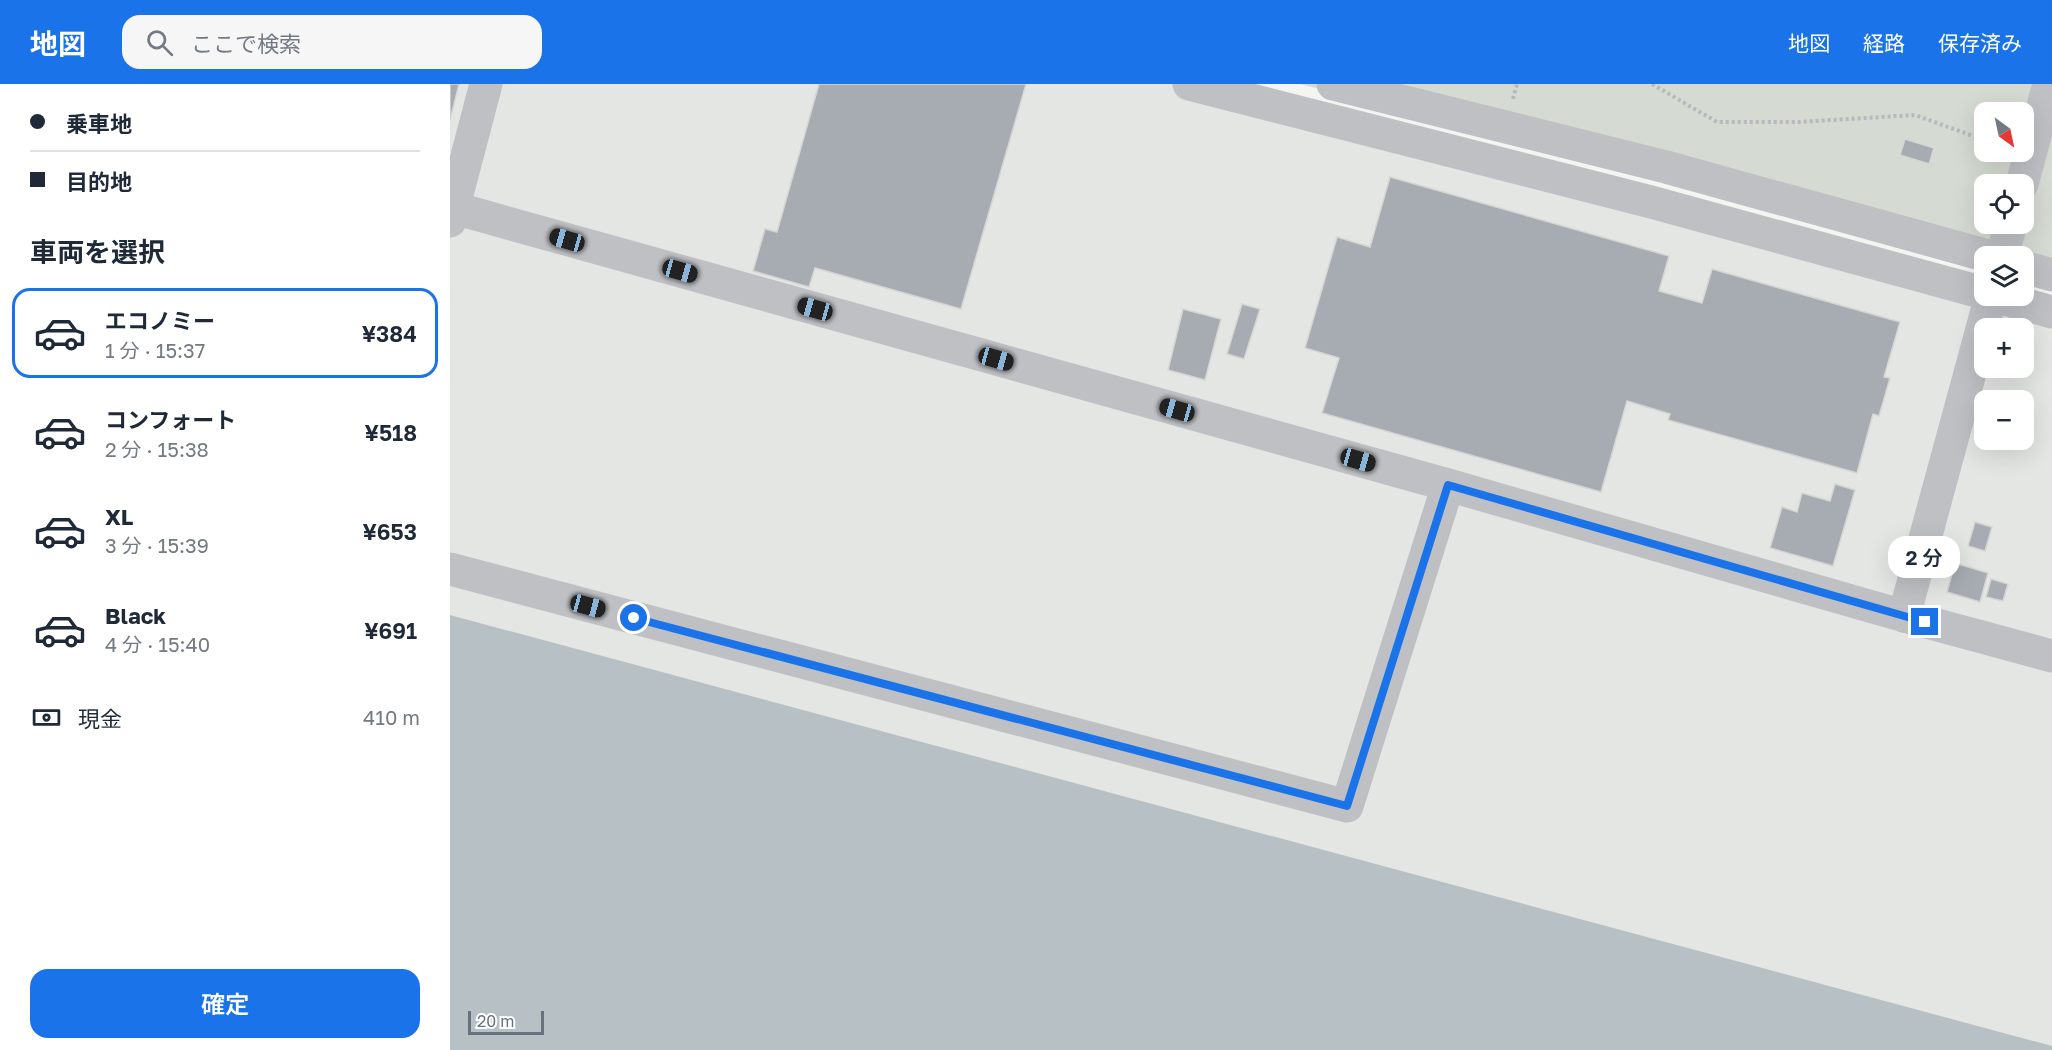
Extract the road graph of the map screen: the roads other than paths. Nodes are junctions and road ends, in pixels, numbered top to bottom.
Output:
1 (486, 84) edge
2 (1189, 84) edge
3 (1333, 84) edge
4 (2049, 84) edge
5 (2025, 174) edge
6 (452, 214) edge
7 (1974, 252) edge
8 (2034, 270) edge
9 (2052, 275) edge
10 (1974, 290) edge
11 (1990, 306) edge
12 (2030, 306) edge
13 (2052, 312) edge
14 (1448, 485) junction
15 (450, 569) edge
16 (1904, 616) junction
17 (2052, 656) edge

1 - 6 street
2 - 10 street
3 - 7 street
4 - 5 street
6 - 14 street
8 - 9 street
11 - 16 street
12 - 13 street
14 - 15 street
14 - 16 street
16 - 17 street

